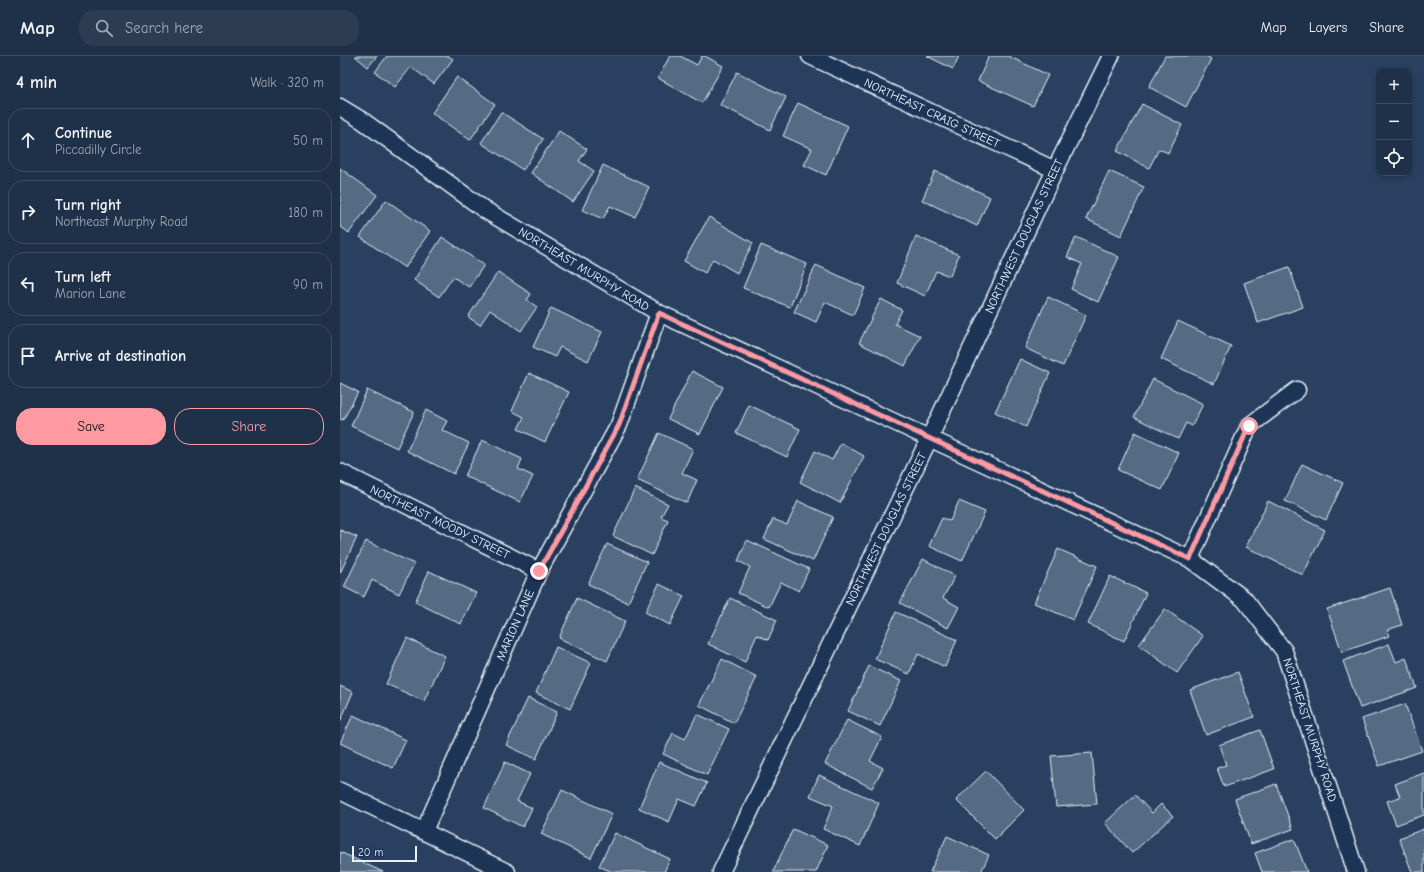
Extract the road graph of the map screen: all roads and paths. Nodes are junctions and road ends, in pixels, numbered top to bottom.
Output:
1 (810, 56) edge
2 (1111, 56) edge
3 (340, 107) edge
4 (1055, 170) junction
5 (659, 313) junction
6 (1297, 390) dead end
7 (929, 439) junction
8 (340, 472) edge
9 (1190, 559) junction
10 (539, 571) junction
11 (340, 791) edge
12 (424, 831) junction
13 (507, 872) edge
14 (721, 872) edge
15 (1356, 872) edge

1 - 4 street, NORTHEAST CRAIG STREET
2 - 4 street, NORTHWEST DOUGLAS STREET
3 - 5 street, NORTHEAST MURPHY ROAD
4 - 7 street, NORTHWEST DOUGLAS STREET
5 - 7 street, NORTHEAST MURPHY ROAD
5 - 10 street, MARION LANE
6 - 9 street
7 - 9 street, NORTHEAST MURPHY ROAD
7 - 14 street, NORTHWEST DOUGLAS STREET
8 - 10 street, NORTHEAST MOODY STREET
9 - 15 street, NORTHEAST MURPHY ROAD
10 - 12 street, MARION LANE
11 - 12 street
12 - 13 street

